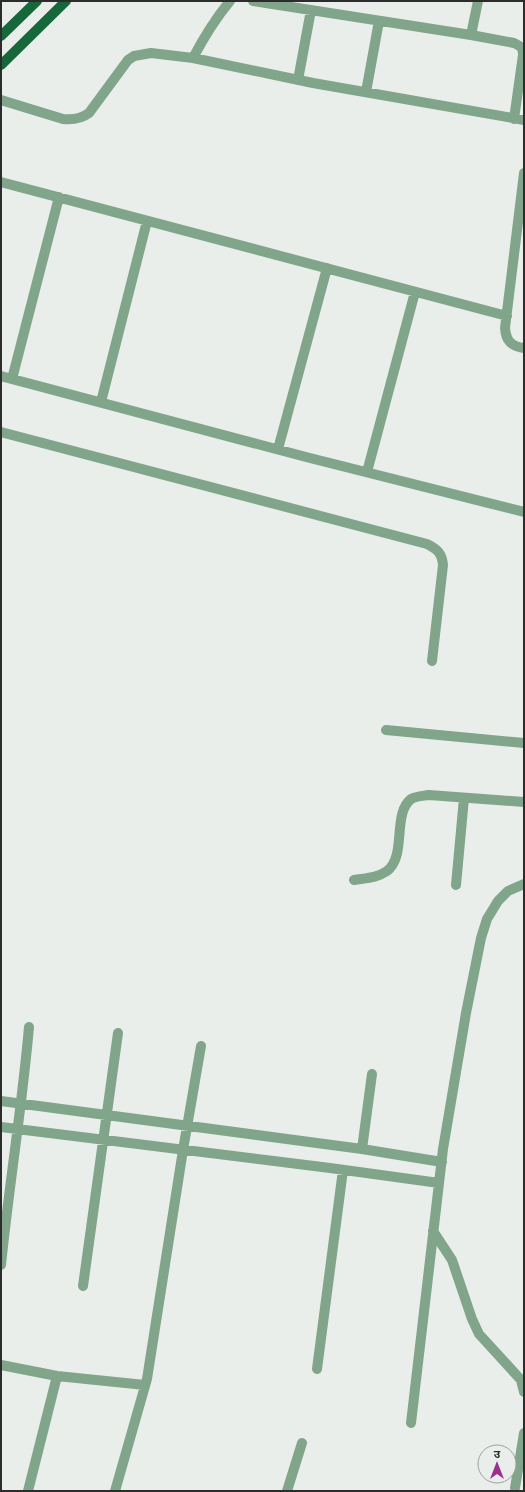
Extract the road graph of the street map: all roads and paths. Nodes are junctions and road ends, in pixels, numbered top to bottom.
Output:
1 (37, 1) edge
2 (66, 1) edge
3 (230, 1) edge
4 (253, 1) edge
5 (478, 1) edge
6 (311, 10) junction
7 (379, 21) junction
8 (471, 35) junction
9 (1, 36) edge
10 (193, 58) junction
11 (1, 65) edge
12 (298, 80) junction
13 (366, 92) junction
14 (1, 100) edge
15 (519, 119) edge
16 (524, 173) edge
17 (1, 182) edge
18 (59, 197) junction
19 (147, 221) junction
20 (327, 268) junction
21 (415, 292) junction
22 (507, 316) junction
23 (524, 348) edge
24 (1, 376) edge
25 (12, 379) junction
26 (100, 402) junction
27 (1, 432) edge
28 (278, 449) junction
29 (367, 472) junction
30 (524, 512) edge
31 (432, 661) dead end
32 (386, 730) dead end
33 (524, 743) edge
34 (464, 798) junction
35 (524, 802) edge
36 (354, 880) dead end
37 (524, 884) edge
38 (456, 885) dead end
39 (30, 1027) dead end
40 (118, 1033) dead end
41 (201, 1046) dead end
42 (372, 1074) dead end
43 (1, 1101) edge
44 (22, 1103) junction
45 (106, 1114) junction
46 (187, 1125) junction
47 (1, 1127) edge
48 (19, 1129) junction
49 (102, 1140) junction
50 (362, 1149) junction
51 (183, 1150) junction
52 (442, 1162) junction
53 (343, 1170) junction
54 (439, 1183) junction
55 (4, 1209) edge
56 (433, 1231) junction
57 (1, 1265) edge
58 (83, 1286) dead end
59 (1, 1365) edge
60 (317, 1369) dead end
61 (57, 1376) junction
62 (146, 1382) junction
63 (524, 1392) edge
64 (411, 1423) dead end
65 (524, 1433) edge
66 (302, 1444) dead end
67 (515, 1488) dead end
68 (28, 1491) edge
69 (115, 1491) edge
70 (287, 1491) edge

1 - 9 main road
2 - 11 main road
3 - 10 street
4 - 6 street
5 - 8 street
6 - 7 street
6 - 12 street
7 - 8 street
7 - 13 street
8 - 15 street
10 - 12 street
10 - 14 street
12 - 13 street
13 - 15 street
16 - 22 street
17 - 18 street
18 - 19 street
18 - 25 street
19 - 20 street
19 - 26 street
20 - 21 street
20 - 28 street
21 - 22 street
21 - 29 street
22 - 23 street
24 - 25 street
25 - 26 street
26 - 28 street
27 - 31 street
28 - 29 street
29 - 30 street
32 - 33 street
34 - 35 street
34 - 36 street
34 - 38 street
37 - 52 street
39 - 44 street
40 - 45 street
41 - 46 street
42 - 50 street
43 - 44 street
44 - 45 street
44 - 48 street
45 - 46 street
45 - 49 street
46 - 50 street
46 - 51 street
47 - 48 street
48 - 49 street
48 - 55 street
49 - 51 street
49 - 58 street
50 - 52 street
51 - 53 street
51 - 62 street
52 - 54 street
53 - 54 street
53 - 60 street
54 - 56 street
55 - 57 street
56 - 63 street
56 - 64 street
59 - 61 street
61 - 62 street
61 - 68 street
62 - 69 street
65 - 67 street
66 - 70 street

